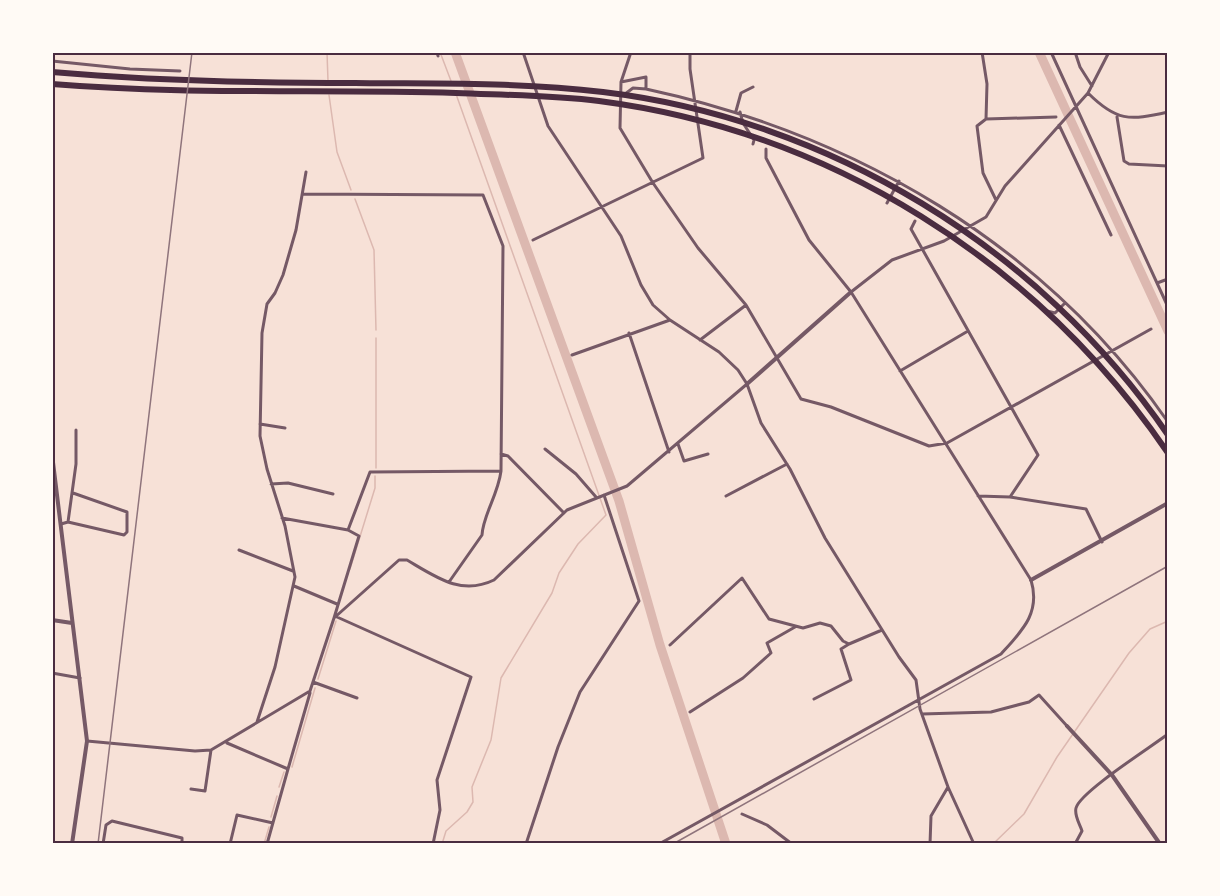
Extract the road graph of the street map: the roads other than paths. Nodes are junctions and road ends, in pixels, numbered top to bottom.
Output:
1 (523, 52) edge
2 (631, 52) edge
3 (690, 52) edge
4 (982, 52) edge
5 (1051, 52) edge
6 (1075, 52) edge
7 (1109, 52) edge
8 (52, 61) edge
9 (180, 71) dead end
10 (52, 72) edge
11 (621, 82) junction
12 (52, 84) edge
13 (1092, 86) junction
14 (753, 87) dead end
15 (646, 89) junction
16 (1088, 93) junction
17 (621, 96) junction
18 (696, 100) junction
19 (1076, 107) junction
20 (738, 111) junction
21 (1167, 112) edge
22 (1056, 117) dead end
23 (1117, 117) junction
24 (986, 119) junction
25 (1059, 125) junction
26 (753, 144) dead end
27 (766, 149) dead end
28 (1167, 166) edge
29 (306, 172) dead end
30 (899, 181) junction
31 (653, 183) junction
32 (303, 194) junction
33 (996, 200) junction
34 (887, 203) dead end
35 (604, 207) junction
36 (915, 221) dead end
37 (972, 226) junction
38 (1111, 235) dead end
39 (533, 240) dead end
40 (922, 248) junction
41 (1167, 279) edge
42 (1157, 283) junction
43 (851, 292) junction
44 (1065, 303) junction
45 (746, 304) junction
46 (1167, 307) edge
47 (1034, 311) dead end
48 (669, 320) junction
49 (1151, 329) dead end
50 (968, 331) junction
51 (629, 333) junction
52 (700, 340) junction
53 (1112, 351) junction
54 (572, 356) dead end
55 (778, 357) junction
56 (900, 371) junction
57 (747, 384) junction
58 (1011, 409) junction
59 (1167, 422) edge
60 (260, 424) junction
61 (285, 428) dead end
62 (76, 430) dead end
63 (1167, 435) edge
64 (947, 443) junction
65 (678, 444) junction
66 (545, 449) dead end
67 (669, 452) junction
68 (1167, 453) edge
69 (52, 454) edge
70 (501, 454) junction
71 (708, 454) dead end
72 (787, 464) junction
73 (501, 471) junction
74 (271, 484) junction
75 (73, 493) junction
76 (333, 494) dead end
77 (604, 495) junction
78 (55, 496) edge
79 (726, 496) dead end
80 (978, 496) junction
81 (1010, 497) junction
82 (596, 498) junction
83 (1167, 503) edge
84 (564, 513) junction
85 (282, 518) junction
86 (68, 522) junction
87 (61, 524) junction
88 (348, 530) junction
89 (1102, 542) junction
90 (239, 550) dead end
91 (294, 571) junction
92 (1031, 580) junction
93 (449, 582) junction
94 (294, 586) junction
95 (337, 604) junction
96 (335, 618) junction
97 (52, 620) edge
98 (72, 623) junction
99 (797, 626) junction
100 (882, 630) junction
101 (849, 644) junction
102 (670, 645) dead end
103 (52, 673) edge
104 (80, 678) junction
105 (313, 682) junction
106 (310, 691) junction
107 (357, 698) dead end
108 (814, 699) dead end
109 (919, 701) junction
110 (690, 712) dead end
111 (922, 714) junction
112 (257, 722) junction
113 (1067, 726) joint
114 (1167, 734) edge
115 (87, 741) junction
116 (227, 742) junction
117 (212, 750) junction
118 (288, 769) junction
119 (1112, 774) junction
120 (948, 787) junction
121 (190, 789) dead end
122 (742, 814) dead end
123 (273, 823) junction
124 (72, 843) edge
125 (103, 843) edge
126 (182, 843) edge
127 (230, 843) edge
128 (267, 843) edge
129 (433, 843) edge
130 (526, 843) edge
131 (659, 843) edge
132 (792, 843) edge
133 (930, 843) edge
134 (974, 843) edge
135 (1075, 843) edge
136 (1160, 843) edge

1 - 35 street
2 - 11 street
3 - 18 street
4 - 24 street
5 - 19 street
6 - 13 street
7 - 13 street
8 - 9 street
10 - 63 highway
11 - 15 street
11 - 17 street
12 - 68 highway
13 - 16 street
14 - 20 street
15 - 17 street
15 - 18 street
16 - 19 street
16 - 23 street
17 - 31 street
18 - 20 street
18 - 31 street
19 - 25 street
19 - 42 street
20 - 26 street
20 - 30 street
21 - 23 street
22 - 24 street
23 - 28 street
24 - 33 street
25 - 33 street
25 - 38 street
27 - 43 street
29 - 32 street
30 - 34 street
30 - 37 street
31 - 35 street
31 - 45 street
32 - 60 street
32 - 70 street
33 - 37 street
35 - 39 street
35 - 48 street
36 - 40 street
37 - 40 street
37 - 44 street
40 - 43 street
40 - 50 street
41 - 42 street
42 - 46 street
43 - 55 street
43 - 56 street
44 - 47 street
44 - 53 street
45 - 52 street
45 - 55 street
48 - 51 street
48 - 52 street
49 - 53 street
50 - 56 street
50 - 58 street
51 - 54 street
51 - 67 street
52 - 57 street
53 - 58 street
53 - 59 street
55 - 57 street
55 - 64 street
56 - 64 street
57 - 65 street
57 - 72 street
58 - 64 street
58 - 81 street
60 - 61 street
60 - 74 street
62 - 75 street
64 - 80 street
65 - 67 street
65 - 71 street
66 - 82 street
67 - 77 street
69 - 78 street
70 - 73 street
70 - 84 street
72 - 79 street
72 - 100 street
73 - 88 street
73 - 93 street
74 - 76 street
74 - 85 street
75 - 86 street
75 - 86 street
77 - 82 street
77 - 130 street
78 - 87 street
80 - 81 street
80 - 92 street
81 - 89 street
82 - 84 street
83 - 89 street
84 - 93 street
85 - 88 street
85 - 91 street
86 - 87 street
87 - 98 street
88 - 95 street
89 - 92 street
90 - 91 street
91 - 94 street
92 - 109 street
93 - 96 street
94 - 95 street
94 - 112 street
95 - 96 street
96 - 105 street
96 - 129 street
97 - 98 street
98 - 104 street
99 - 101 street
99 - 102 street
99 - 110 street
100 - 101 street
100 - 109 street
101 - 108 street
103 - 104 street
104 - 115 street
105 - 106 street
105 - 107 street
106 - 112 street
106 - 118 street
109 - 111 street
109 - 131 street
111 - 113 street
111 - 120 street
112 - 116 street
113 - 119 street
114 - 119 street
115 - 117 street
115 - 124 street
116 - 117 street
116 - 118 street
117 - 121 street
118 - 123 street
119 - 135 street
119 - 136 street
120 - 133 street
120 - 134 street
122 - 132 street
123 - 127 street
123 - 128 street
125 - 126 street

